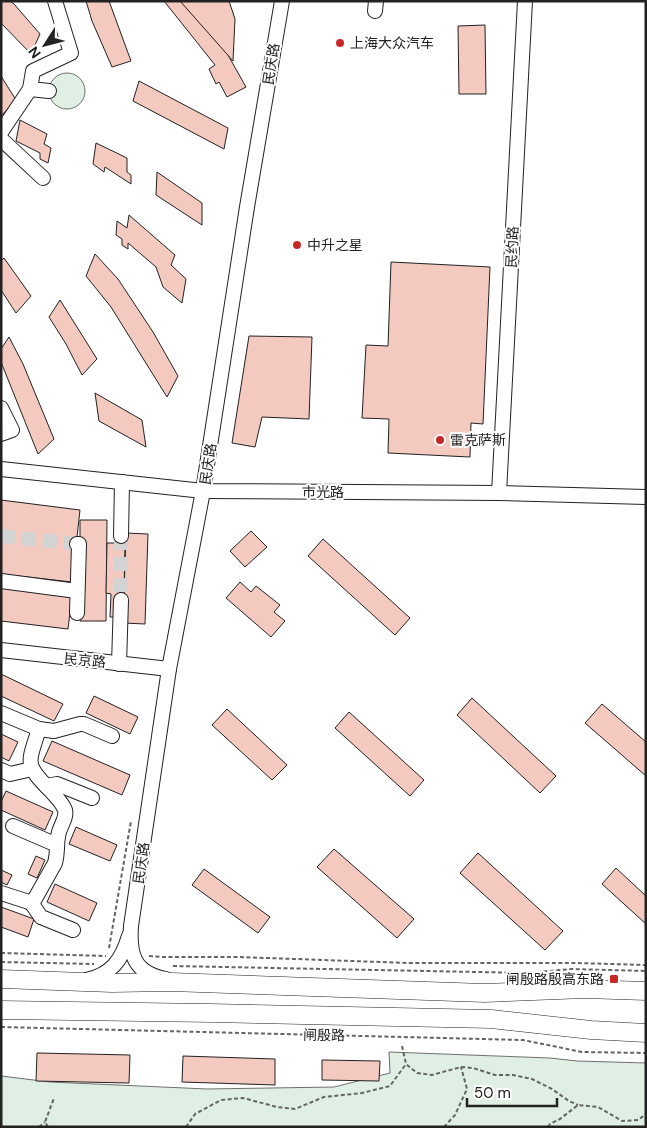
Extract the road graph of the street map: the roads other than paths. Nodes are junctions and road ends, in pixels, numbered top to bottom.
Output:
1 (55, 1) edge
2 (282, 1) edge
3 (525, 1) edge
4 (30, 89) junction
5 (49, 91) dead end
6 (1, 132) edge
7 (1, 139) edge
8 (44, 178) dead end
9 (1, 408) edge
10 (1, 434) edge
11 (1, 468) edge
12 (122, 482) junction
13 (203, 492) junction
14 (499, 493) junction
15 (646, 497) edge
16 (121, 536) tunnel mouth
17 (77, 544) dead end
18 (1, 581) edge
19 (77, 591) junction
20 (121, 600) tunnel mouth
21 (77, 613) dead end
22 (1, 650) edge
23 (119, 664) junction
24 (170, 669) junction
25 (1, 713) edge
26 (39, 729) junction
27 (112, 736) dead end
28 (32, 769) junction
29 (1, 770) edge
30 (46, 786) junction
31 (92, 798) dead end
32 (13, 826) dead end
33 (56, 845) junction
34 (1, 893) edge
35 (32, 904) junction
36 (73, 930) dead end
37 (128, 951) junction
38 (1, 979) edge
39 (76, 981) junction
40 (192, 983) junction
41 (646, 991) edge
42 (1, 1010) edge
43 (646, 1033) edge

1 - 4 street
2 - 13 street, 民庆路
3 - 14 street, 民约路
4 - 5 street
4 - 6 street
7 - 8 street
9 - 10 street
11 - 12 street, 市光路
12 - 13 street, 市光路
12 - 16 street
13 - 14 street, 市光路
13 - 24 street, 民庆路
14 - 15 street, 市光路
17 - 19 street
18 - 19 street
19 - 21 street
20 - 23 street
22 - 23 street, 民京路
23 - 24 street, 民京路
24 - 37 street, 民庆路
25 - 26 street
26 - 27 street
26 - 28 street
28 - 29 street
28 - 30 street
30 - 31 street
30 - 33 street
32 - 33 street
33 - 35 street
34 - 35 street
35 - 36 street
37 - 39 street, 民庆路
37 - 40 street
38 - 39 main road
39 - 40 main road
40 - 41 main road
42 - 43 main road, 闸殷路

